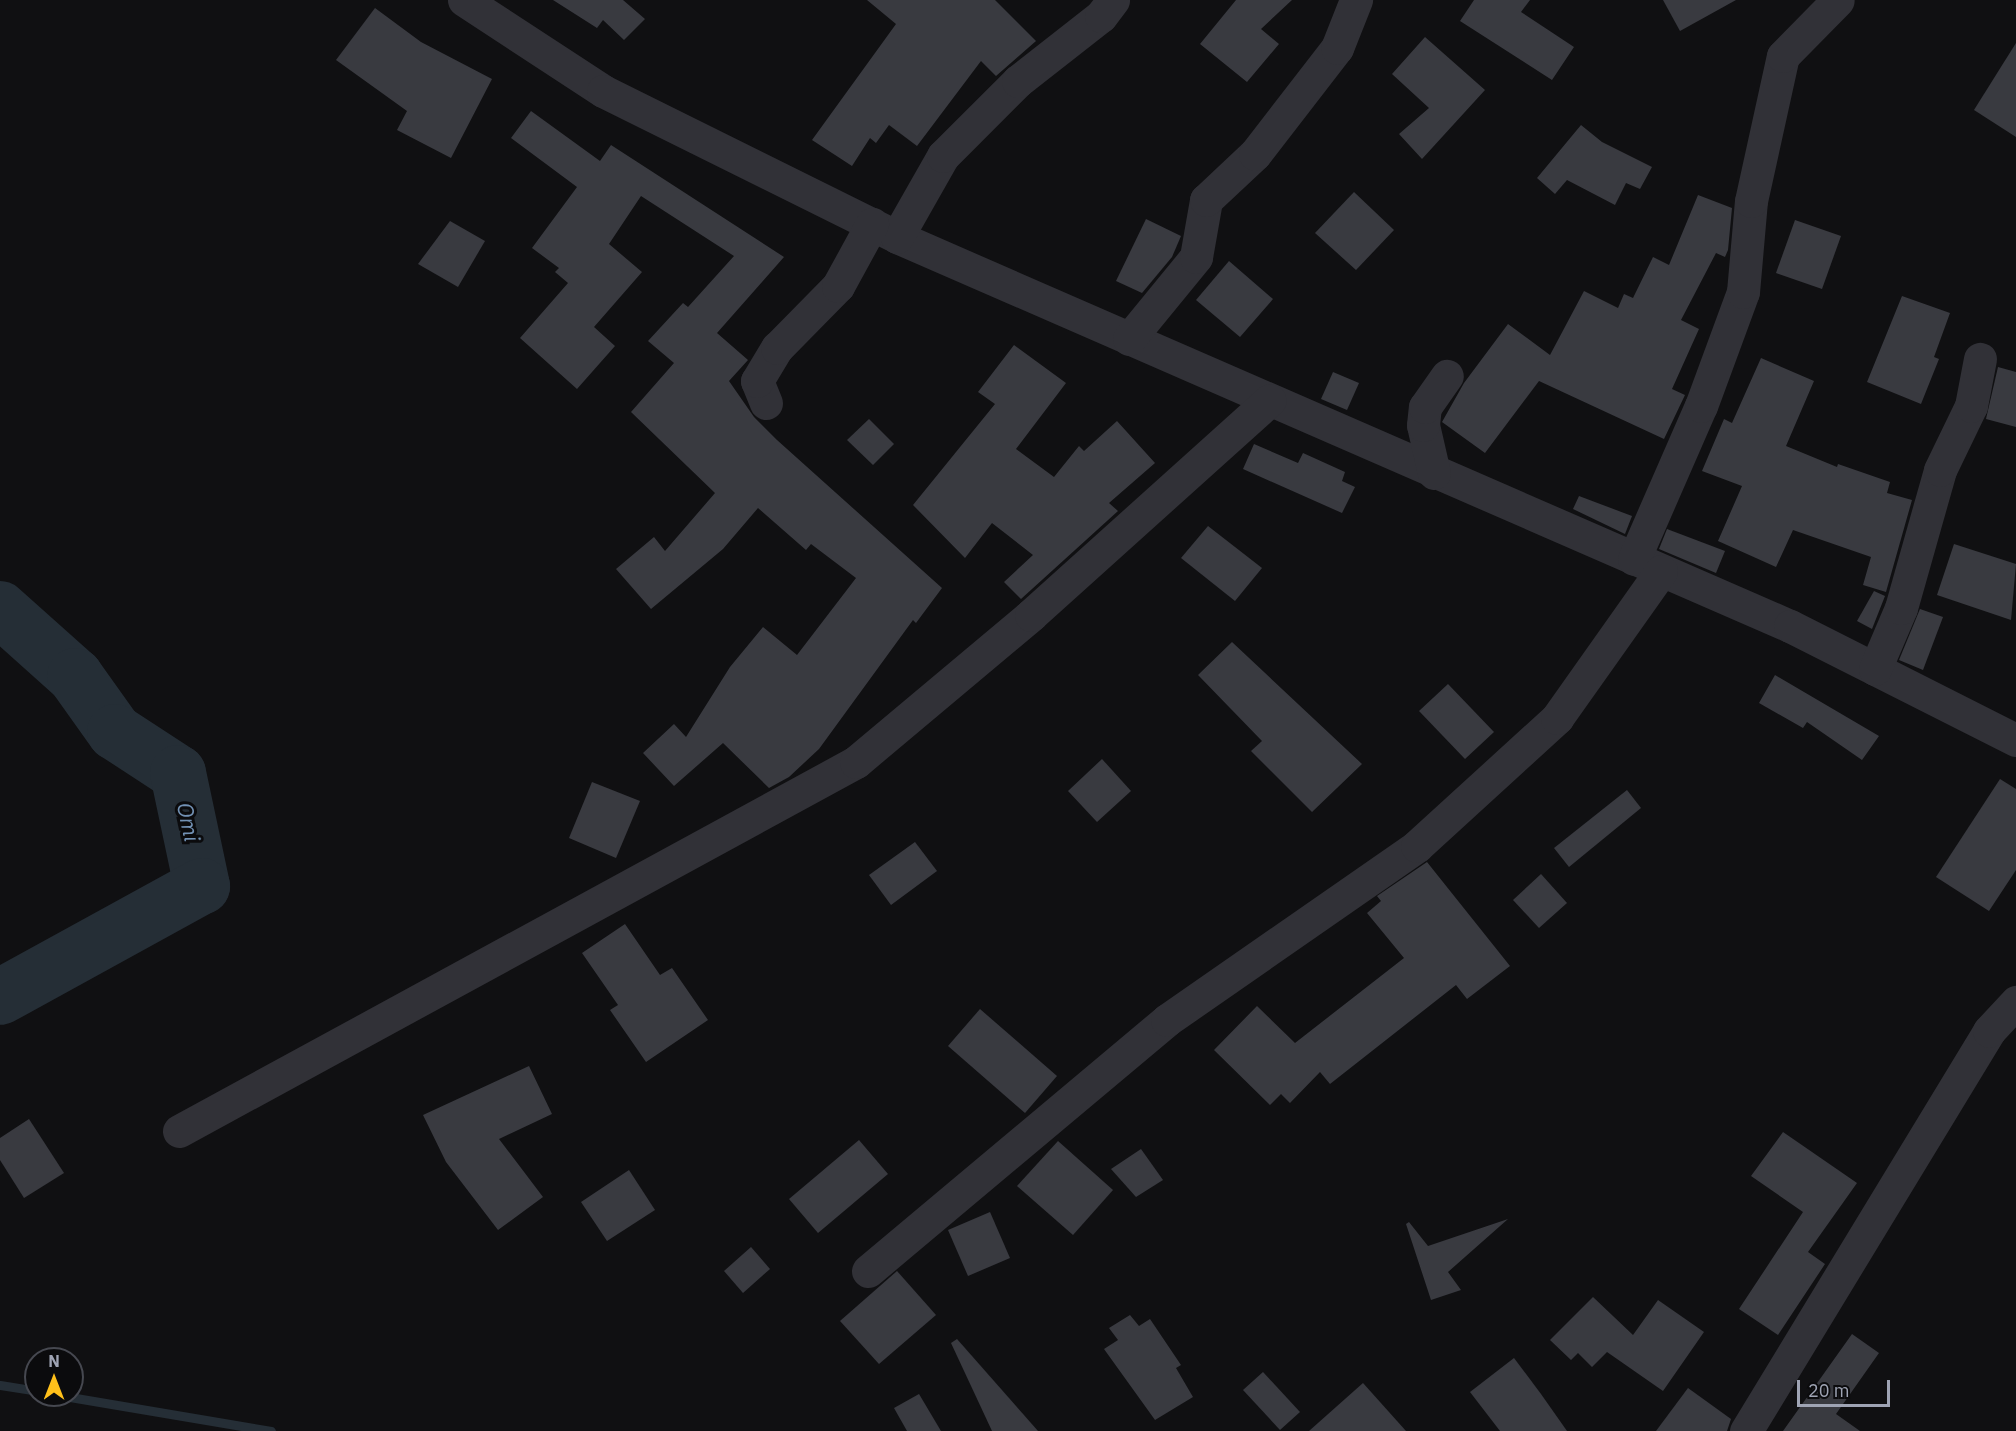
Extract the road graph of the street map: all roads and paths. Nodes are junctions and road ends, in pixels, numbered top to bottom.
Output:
1 (464, 0) edge
2 (1113, 0) edge
3 (1356, 0) edge
4 (1838, 0) edge
5 (884, 231) junction
6 (1129, 339) junction
7 (1980, 359) dead end
8 (1447, 376) dead end
9 (1270, 400) junction
10 (766, 402) dead end
11 (1434, 472) junction
12 (1647, 565) junction
13 (1875, 669) junction
14 (2016, 740) edge
15 (2016, 1002) edge
16 (179, 1131) dead end
17 (868, 1271) dead end
18 (1746, 1431) edge

1 - 5 street
2 - 5 street
3 - 6 street
4 - 12 street
5 - 6 street
5 - 10 street
6 - 9 street
7 - 13 street
8 - 11 street
9 - 11 street
9 - 16 street
11 - 12 street
12 - 13 street
12 - 17 street
13 - 14 street
15 - 18 street

